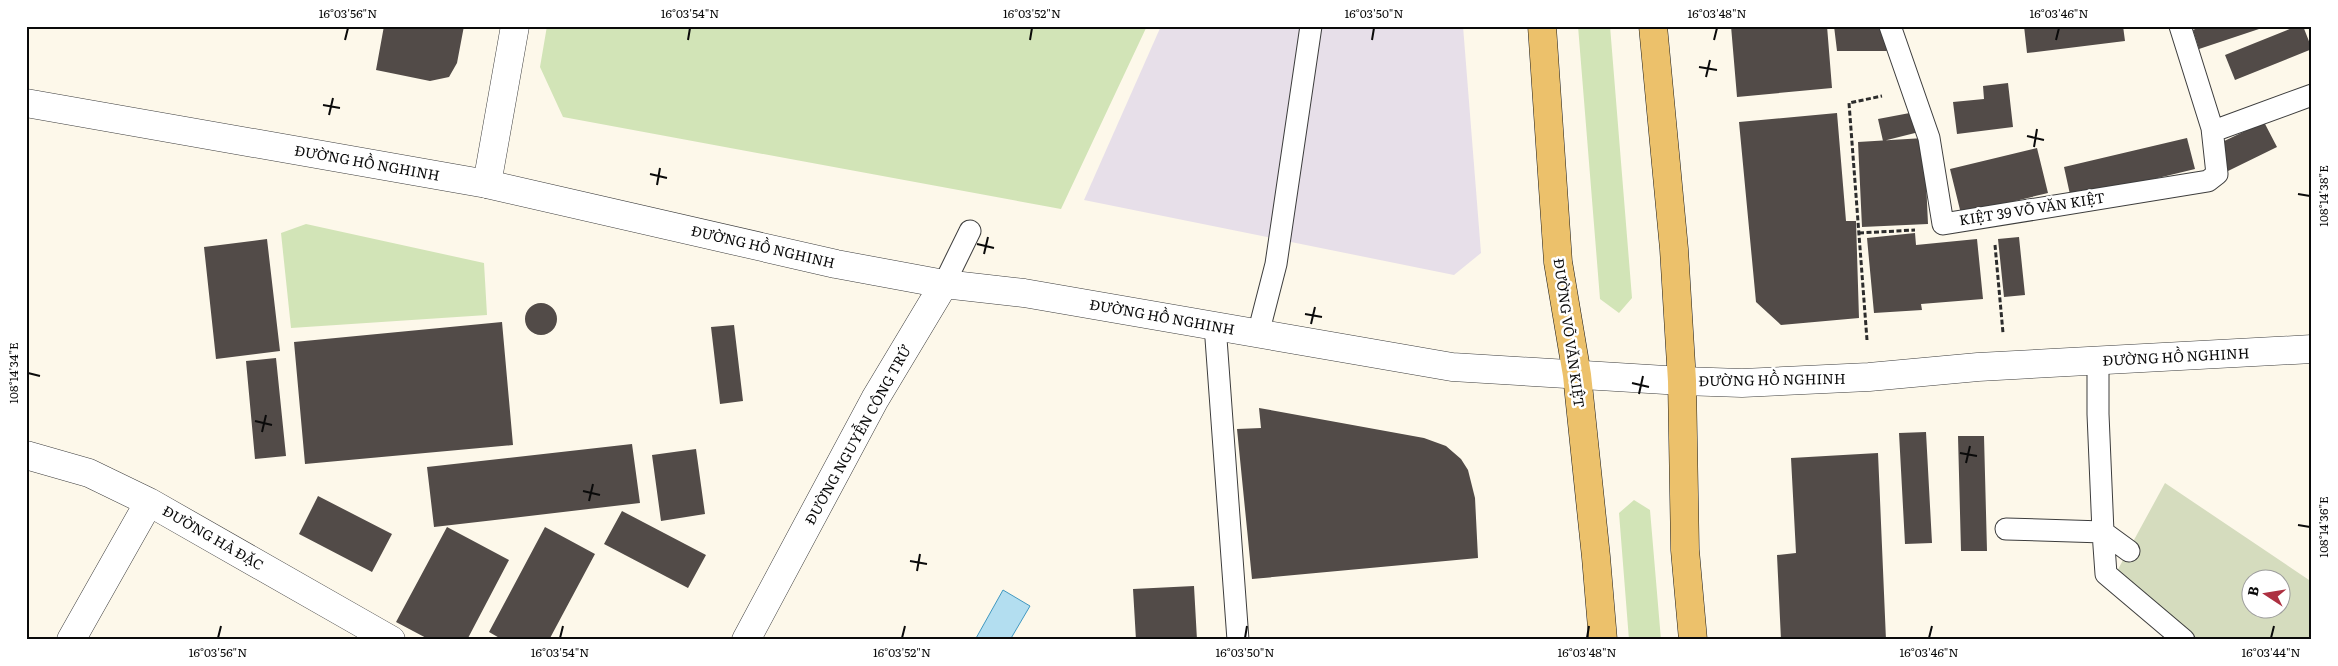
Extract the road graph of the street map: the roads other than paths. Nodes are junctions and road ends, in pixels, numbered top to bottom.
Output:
1 (515, 26) edge
2 (1311, 26) edge
3 (1542, 26) edge
4 (1653, 26) edge
5 (1890, 26) edge
6 (2180, 26) edge
7 (2312, 95) edge
8 (26, 103) edge
9 (2212, 128) junction
10 (487, 184) junction
11 (970, 231) dead end
12 (944, 284) junction
13 (1214, 325) junction
14 (1258, 334) junction
15 (2312, 349) edge
16 (2098, 361) junction
17 (1577, 374) junction
18 (1682, 381) junction
19 (26, 455) edge
20 (149, 502) junction
21 (2006, 529) dead end
22 (2103, 532) junction
23 (2129, 551) dead end
24 (71, 640) edge
25 (391, 640) edge
26 (746, 640) edge
27 (1238, 640) edge
28 (1603, 640) edge
29 (1693, 640) edge
30 (2184, 640) edge

1 - 10 street
2 - 14 lane
3 - 17 main road, ĐƯỜNG VÕ VĂN KIỆT
4 - 18 main road
5 - 9 lane, KIỆT 39 VÕ VĂN KIỆT
6 - 9 lane, KIỆT 39 VÕ VĂN KIỆT
7 - 9 lane
8 - 10 street, ĐƯỜNG HỒ NGHINH
10 - 12 street, ĐƯỜNG HỒ NGHINH
11 - 12 lane, ĐƯỜNG NGUYỄN CÔNG TRỨ
12 - 13 street, ĐƯỜNG HỒ NGHINH
12 - 26 street, ĐƯỜNG NGUYỄN CÔNG TRỨ
13 - 14 street, ĐƯỜNG HỒ NGHINH
13 - 27 lane
14 - 17 street, ĐƯỜNG HỒ NGHINH
15 - 16 street, ĐƯỜNG HỒ NGHINH
16 - 18 street, ĐƯỜNG HỒ NGHINH
16 - 22 lane
17 - 18 street, ĐƯỜNG HỒ NGHINH
17 - 28 main road, ĐƯỜNG VÕ VĂN KIỆT
18 - 29 main road
19 - 20 street, ĐƯỜNG HÀ ĐẶC
20 - 24 street
20 - 25 street, ĐƯỜNG HÀ ĐẶC
21 - 22 lane
22 - 23 lane
22 - 30 lane

